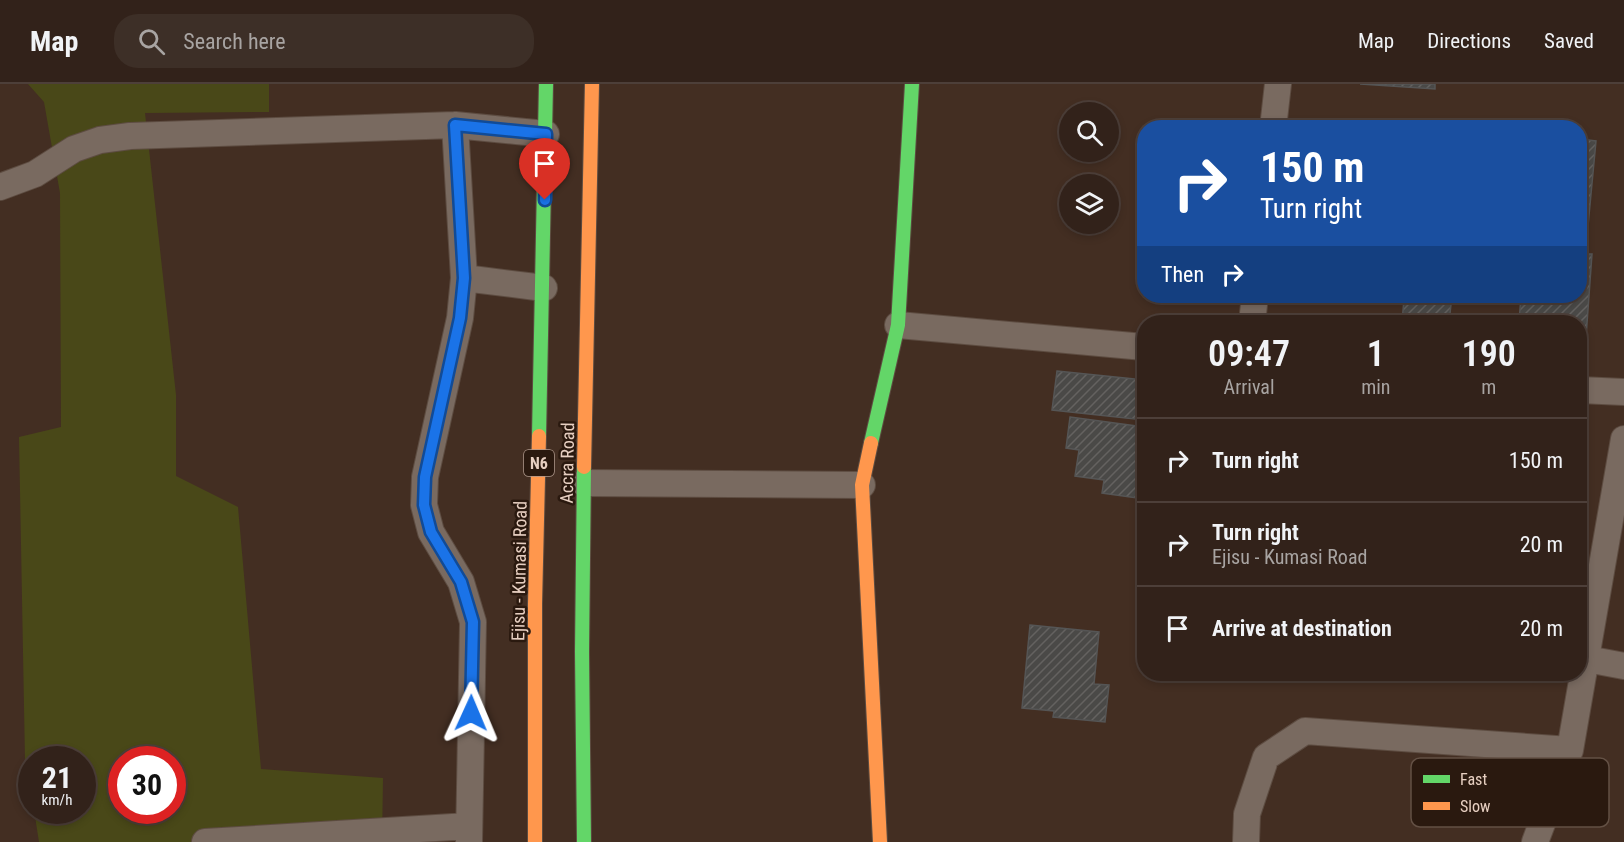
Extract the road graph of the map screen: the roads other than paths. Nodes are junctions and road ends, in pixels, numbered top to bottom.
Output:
1 (546, 84) edge
2 (592, 84) edge
3 (912, 84) edge
4 (1278, 84) edge
5 (1274, 120) edge
6 (455, 125) junction
7 (546, 134) junction
8 (0, 187) edge
9 (464, 278) junction
10 (544, 288) junction
11 (898, 324) junction
12 (1137, 346) edge
13 (1587, 390) edge
14 (1624, 392) edge
15 (1624, 439) edge
16 (584, 483) junction
17 (862, 485) junction
18 (1587, 659) joint
19 (1624, 666) edge
20 (1583, 681) edge
21 (1570, 750) junction
22 (1567, 758) edge
23 (1541, 827) edge
24 (469, 834) edge
25 (205, 842) edge
26 (535, 842) edge
27 (584, 842) edge
28 (880, 842) edge
29 (1246, 842) edge
30 (1535, 842) edge

1 - 7 main road, Ejisu - Kumasi Road / N6
2 - 16 main road, Accra Road
3 - 11 main road
4 - 5 street
6 - 7 street
6 - 8 street
6 - 9 street
7 - 10 main road, Ejisu - Kumasi Road / N6
9 - 10 street
9 - 24 street
10 - 26 main road, Ejisu - Kumasi Road / N6
11 - 12 street
11 - 17 main road
13 - 14 street
15 - 18 street
16 - 17 street
16 - 27 main road, Accra Road
17 - 28 main road
18 - 19 street
20 - 21 street
21 - 22 street
21 - 29 street
23 - 30 street
24 - 25 street

